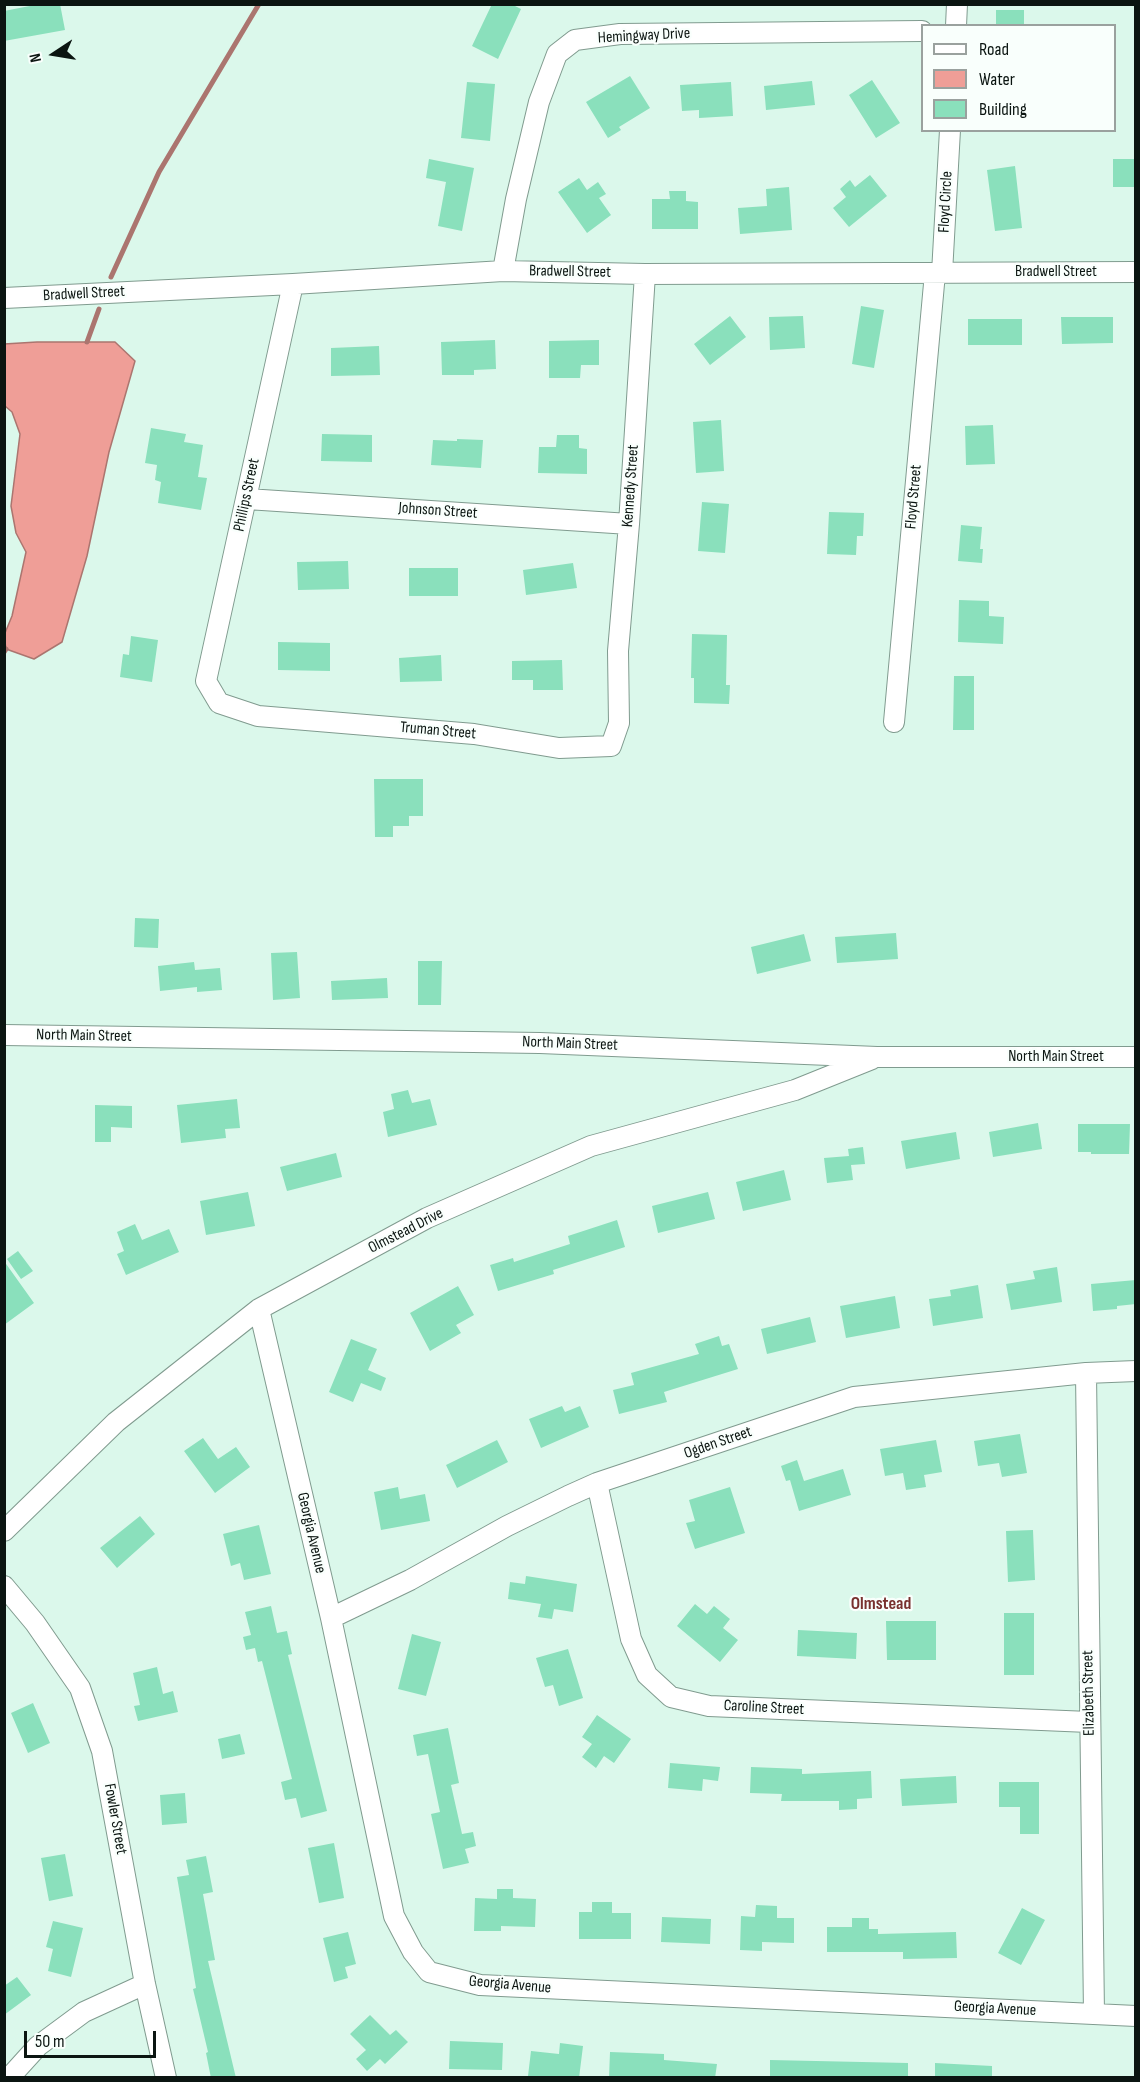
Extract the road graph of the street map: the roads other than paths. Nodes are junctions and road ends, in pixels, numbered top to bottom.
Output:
1 (957, 4) edge
2 (956, 24) edge
3 (921, 31) edge
4 (950, 132) edge
5 (503, 270) junction
6 (1136, 272) edge
7 (938, 273) junction
8 (645, 274) junction
9 (293, 284) junction
10 (4, 298) edge
11 (247, 499) junction
12 (629, 524) junction
13 (620, 699) joint
14 (219, 704) joint
15 (894, 722) dead end
16 (4, 1035) edge
17 (878, 1057) junction
18 (1136, 1057) edge
19 (259, 1309) junction
20 (1136, 1371) edge
21 (1086, 1373) junction
22 (597, 1483) junction
23 (4, 1531) edge
24 (4, 1586) edge
25 (331, 1618) junction
26 (1089, 1722) junction
27 (145, 1984) junction
28 (1094, 2014) junction
29 (1136, 2016) edge
30 (9, 2078) edge
31 (166, 2078) edge

1 - 2 street
3 - 5 street, Hemingway Drive
4 - 7 street, Floyd Circle
5 - 8 street, Bradwell Street
5 - 9 street, Bradwell Street
6 - 7 street, Bradwell Street
7 - 8 street, Bradwell Street
7 - 15 street, Floyd Street
8 - 12 street, Kennedy Street
9 - 10 street, Bradwell Street
9 - 11 street, Phillips Street
11 - 12 street, Johnson Street
11 - 14 street, Phillips Street
12 - 13 street, Kennedy Street
13 - 14 street, Truman Street
16 - 17 street, North Main Street
17 - 18 street, North Main Street
17 - 19 street, Olmstead Drive
19 - 23 street, Olmstead Drive
19 - 25 street, Georgia Avenue
20 - 21 street, Ogden Street
21 - 22 street, Ogden Street
21 - 26 street, Elizabeth Street
22 - 25 street, Ogden Street
22 - 26 street, Caroline Street
24 - 27 street, Fowler Street
25 - 28 street, Georgia Avenue
26 - 28 street, Elizabeth Street
27 - 30 street
27 - 31 street, Fowler Street
28 - 29 street, Georgia Avenue

